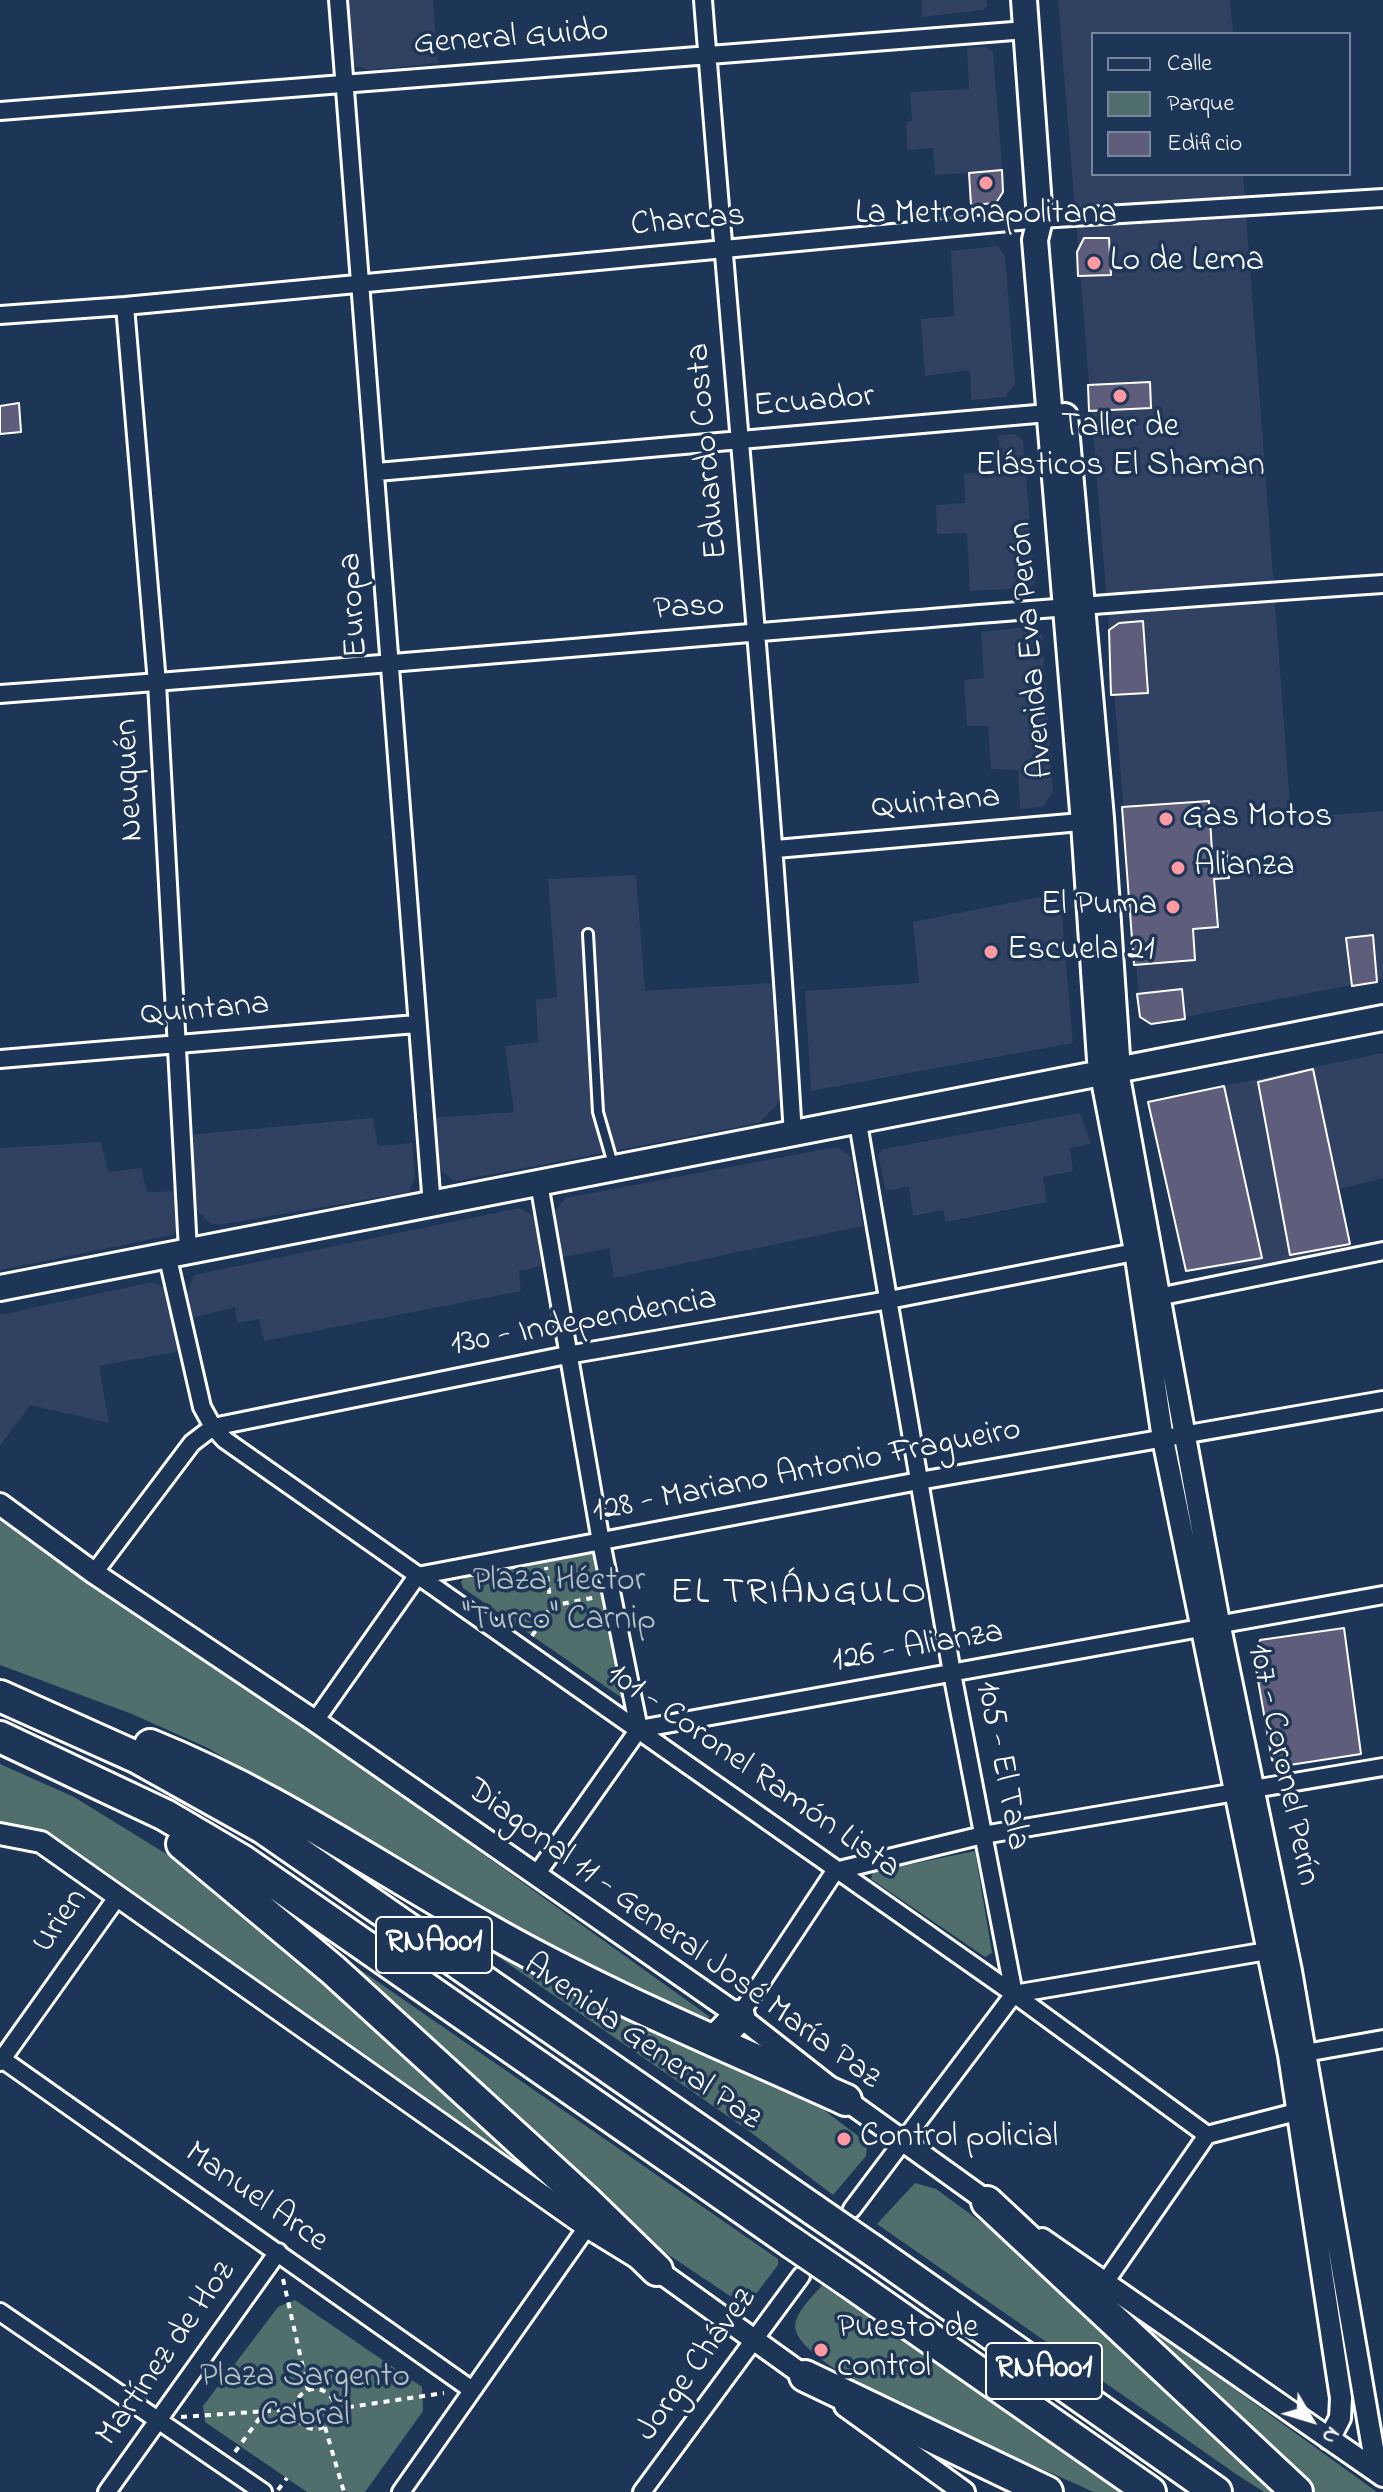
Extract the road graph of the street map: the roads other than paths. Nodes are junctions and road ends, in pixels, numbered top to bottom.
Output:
1 (338, 0) edge
2 (703, 0) edge
3 (1024, 0) edge
4 (1026, 30) junction
5 (708, 57) junction
6 (345, 81) junction
7 (0, 111) edge
8 (1383, 198) edge
9 (1040, 219) junction
10 (724, 250) junction
11 (360, 284) junction
12 (125, 306) junction
13 (0, 315) edge
14 (1056, 413) junction
15 (738, 441) junction
16 (377, 472) junction
17 (1383, 584) edge
18 (1072, 606) junction
19 (757, 635) junction
20 (390, 661) junction
21 (157, 683) junction
22 (0, 694) edge
23 (1092, 821) junction
24 (776, 849) junction
25 (588, 934) dead end
26 (1383, 1018) edge
27 (416, 1024) junction
28 (176, 1045) junction
29 (0, 1059) edge
30 (1109, 1073) junction
31 (858, 1123) junction
32 (793, 1135) junction
33 (614, 1169) junction
34 (539, 1183) junction
35 (432, 1206) junction
36 (1144, 1250) junction
37 (1383, 1251) edge
38 (177, 1252) junction
39 (0, 1288) edge
40 (1158, 1297) junction
41 (889, 1300) junction
42 (567, 1355) junction
43 (1383, 1400) edge
44 (213, 1427) junction
45 (1173, 1437) junction
46 (919, 1481) junction
47 (0, 1504) edge
48 (601, 1542) junction
49 (94, 1573) junction
50 (417, 1576) junction
51 (1383, 1595) edge
52 (1210, 1624) junction
53 (952, 1673) junction
54 (0, 1696) edge
55 (36, 1710) junction
56 (315, 1721) junction
57 (639, 1729) junction
58 (10, 1741) edge
59 (1383, 1767) edge
60 (1242, 1790) junction
61 (0, 1834) edge
62 (983, 1835) junction
63 (835, 1871) junction
64 (536, 1875) junction
65 (118, 1896) junction
66 (1277, 1950) junction
67 (1014, 1994) junction
68 (739, 2016) junction
69 (1383, 2039) edge
70 (716, 2040) junction
71 (1297, 2054) junction
72 (1, 2060) edge
73 (846, 2100) junction
74 (1306, 2109) junction
75 (1207, 2135) junction
76 (903, 2141) junction
77 (987, 2202) junction
78 (852, 2209) dead end
79 (587, 2227) junction
80 (278, 2252) junction
81 (657, 2270) junction
82 (801, 2276) dead end
83 (1106, 2281) junction
84 (0, 2312) edge
85 (753, 2339) junction
86 (805, 2376) junction
87 (472, 2390) junction
88 (158, 2420) junction
89 (1329, 2439) junction
90 (1380, 2474) edge
91 (107, 2492) edge
92 (263, 2492) edge
93 (401, 2492) edge
94 (642, 2492) edge
95 (964, 2492) edge
96 (1047, 2492) edge
97 (1150, 2492) edge
98 (1216, 2492) edge
99 (1297, 2492) edge

1 - 6 street, Europa
2 - 5 street, Eduardo Costa
3 - 4 main road, Avenida Eva Perón
4 - 5 street, General Guido
4 - 9 main road, Avenida Eva Perón
5 - 6 street, General Guido
5 - 10 street, Eduardo Costa
6 - 7 street, General Guido
6 - 11 street, Europa
8 - 9 street, Charcas
9 - 10 street, Charcas
9 - 14 main road, Avenida Eva Perón
10 - 11 street, Charcas
10 - 15 street, Eduardo Costa
11 - 12 street, Charcas
11 - 16 street, Europa
12 - 13 street, Charcas
12 - 21 street, Neuquén
14 - 15 street, Ecuador
14 - 18 main road, Avenida Eva Perón
15 - 16 street, Ecuador
15 - 19 street, Eduardo Costa
16 - 20 street, Europa
17 - 18 street, Paso
18 - 19 street, Paso
18 - 23 main road, Avenida Eva Perón
19 - 20 street, Paso
19 - 24 street, Eduardo Costa
20 - 21 street, Paso
20 - 27 street, Europa
21 - 22 street, Paso
21 - 28 street, Neuquén
23 - 24 street, Quintana
23 - 30 main road, Avenida Eva Perón
24 - 32 street, Eduardo Costa
25 - 33 lane
26 - 30 main road
27 - 28 street, Quintana
27 - 35 street, Europa
28 - 29 street, Quintana
28 - 38 street, Neuquén
30 - 31 main road
30 - 36 street, 107 - Coronel Perín
31 - 32 main road
31 - 41 street, 105 - El Tala
32 - 33 main road
33 - 34 main road
34 - 35 main road
34 - 42 street
35 - 38 main road
36 - 40 street, 107 - Coronel Perín
36 - 41 street, 130 - Independencia
36 - 45 street, 107 - Coronel Perín
37 - 40 street
38 - 39 main road
38 - 44 street, 101 - Coronel Ramón Lista
40 - 45 street, 107 - Coronel Perín
41 - 42 street, 130 - Independencia
41 - 46 street, 105 - El Tala
42 - 44 street, 130 - Independencia
42 - 48 street
43 - 45 street, 128 - Mariano Antonio Fragueiro
44 - 49 street
44 - 50 street, 101 - Coronel Ramón Lista
45 - 46 street, 128 - Mariano Antonio Fragueiro
45 - 52 street, 107 - Coronel Perín
46 - 48 street, 128 - Mariano Antonio Fragueiro
46 - 53 street, 105 - El Tala
47 - 49 street, Diagonal 11 - General José María Paz
48 - 50 street, 128 - Mariano Antonio Fragueiro
48 - 57 street
49 - 56 street, Diagonal 11 - General José María Paz
50 - 56 street
50 - 57 street, 101 - Coronel Ramón Lista
51 - 52 street, 126 - Alianza
52 - 53 street, 126 - Alianza
52 - 60 street, 107 - Coronel Perín
53 - 57 street, 126 - Alianza
53 - 62 street, 105 - El Tala
54 - 55 highway, Avenida General Paz / RNA001
55 - 70 highway
55 - 98 highway, Avenida General Paz / RNA001, bridge
56 - 64 street, Diagonal 11 - General José María Paz
57 - 63 street, 101 - Coronel Ramón Lista
57 - 64 street
58 - 81 highway
58 - 97 highway, RNA001, bridge
59 - 60 street
60 - 62 street
60 - 66 street, 107 - Coronel Perín
61 - 65 street
62 - 63 street
62 - 67 street, 105 - El Tala
63 - 67 street, 101 - Coronel Ramón Lista
63 - 68 street
64 - 68 street, Diagonal 11 - General José María Paz
65 - 72 street, Urien
65 - 79 street
66 - 67 street
66 - 71 street, 107 - Coronel Perín
67 - 75 street, 101 - Coronel Ramón Lista
67 - 76 street
68 - 70 highway
68 - 73 street, Diagonal 11 - General José María Paz
69 - 71 street
70 - 73 highway
71 - 74 street, 107 - Coronel Perín
72 - 80 street, Manuel Arce
73 - 76 street, Diagonal 11 - General José María Paz
74 - 75 street
74 - 89 street, 107 - Coronel Perín
74 - 90 street, 107 - Coronel Perín
75 - 83 street
76 - 77 street, Diagonal 11 - General José María Paz
76 - 78 street
77 - 83 street, Diagonal 11 - General José María Paz
77 - 99 highway
79 - 81 street
79 - 87 street
80 - 87 street, Manuel Arce
80 - 88 street, Martínez de Hoz
81 - 85 street
82 - 85 street, Jorge Chávez
83 - 89 street, Diagonal 11 - General José María Paz
84 - 88 street
85 - 86 street
85 - 94 street, Jorge Chávez
86 - 95 street
86 - 96 highway
87 - 93 street
88 - 91 street, Martínez de Hoz
88 - 92 street
89 - 90 street, Diagonal 11 - General José María Paz

